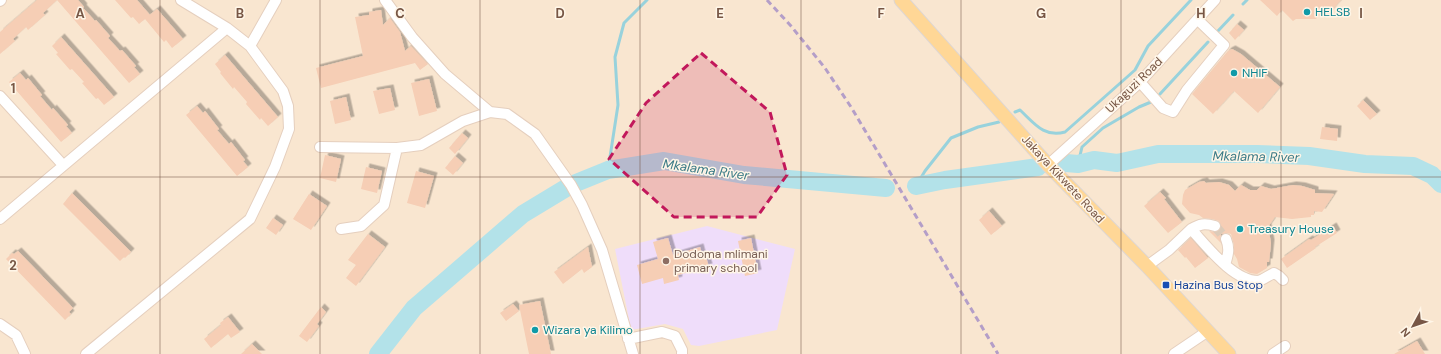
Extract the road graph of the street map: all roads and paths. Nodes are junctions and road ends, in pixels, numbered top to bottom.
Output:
1 (181, 0) edge
2 (276, 0) edge
3 (385, 0) edge
4 (1216, 0) edge
5 (905, 2) edge
6 (1198, 20) junction
7 (227, 28) junction
8 (250, 46) junction
9 (1140, 82) junction
10 (0, 96) edge
11 (490, 112) junction
12 (320, 147) dead end
13 (397, 148) junction
14 (1048, 165) junction
15 (63, 166) junction
16 (0, 219) edge
17 (1215, 226) dead end
18 (341, 229) dead end
19 (1190, 229) junction
20 (1226, 239) tunnel mouth
21 (1225, 265) junction
22 (1147, 266) junction
23 (1283, 280) dead end
24 (0, 324) edge
25 (1208, 332) junction
26 (628, 339) junction
27 (1285, 346) dead end
28 (25, 354) edge
29 (86, 354) edge
30 (633, 354) edge
31 (682, 354) edge
32 (1174, 354) edge
33 (1229, 354) edge
34 (1273, 354) edge

1 - 7 street
2 - 8 street
3 - 11 street
4 - 6 street, Ukaguzi Road
5 - 14 main road, Jakaya Kikwete Road
6 - 9 street, Ukaguzi Road
6 - 9 street
7 - 8 street
7 - 15 street
8 - 29 street
9 - 14 street, Ukaguzi Road
10 - 15 street
11 - 13 street
11 - 26 street
12 - 13 street
13 - 18 street
14 - 22 main road, Jakaya Kikwete Road
15 - 16 street
17 - 19 street
19 - 21 street
19 - 22 street
20 - 21 street
21 - 23 street
22 - 25 main road, Jakaya Kikwete Road
24 - 28 street
25 - 32 street
25 - 33 main road, Jakaya Kikwete Road
26 - 30 street
26 - 31 street
27 - 34 street

